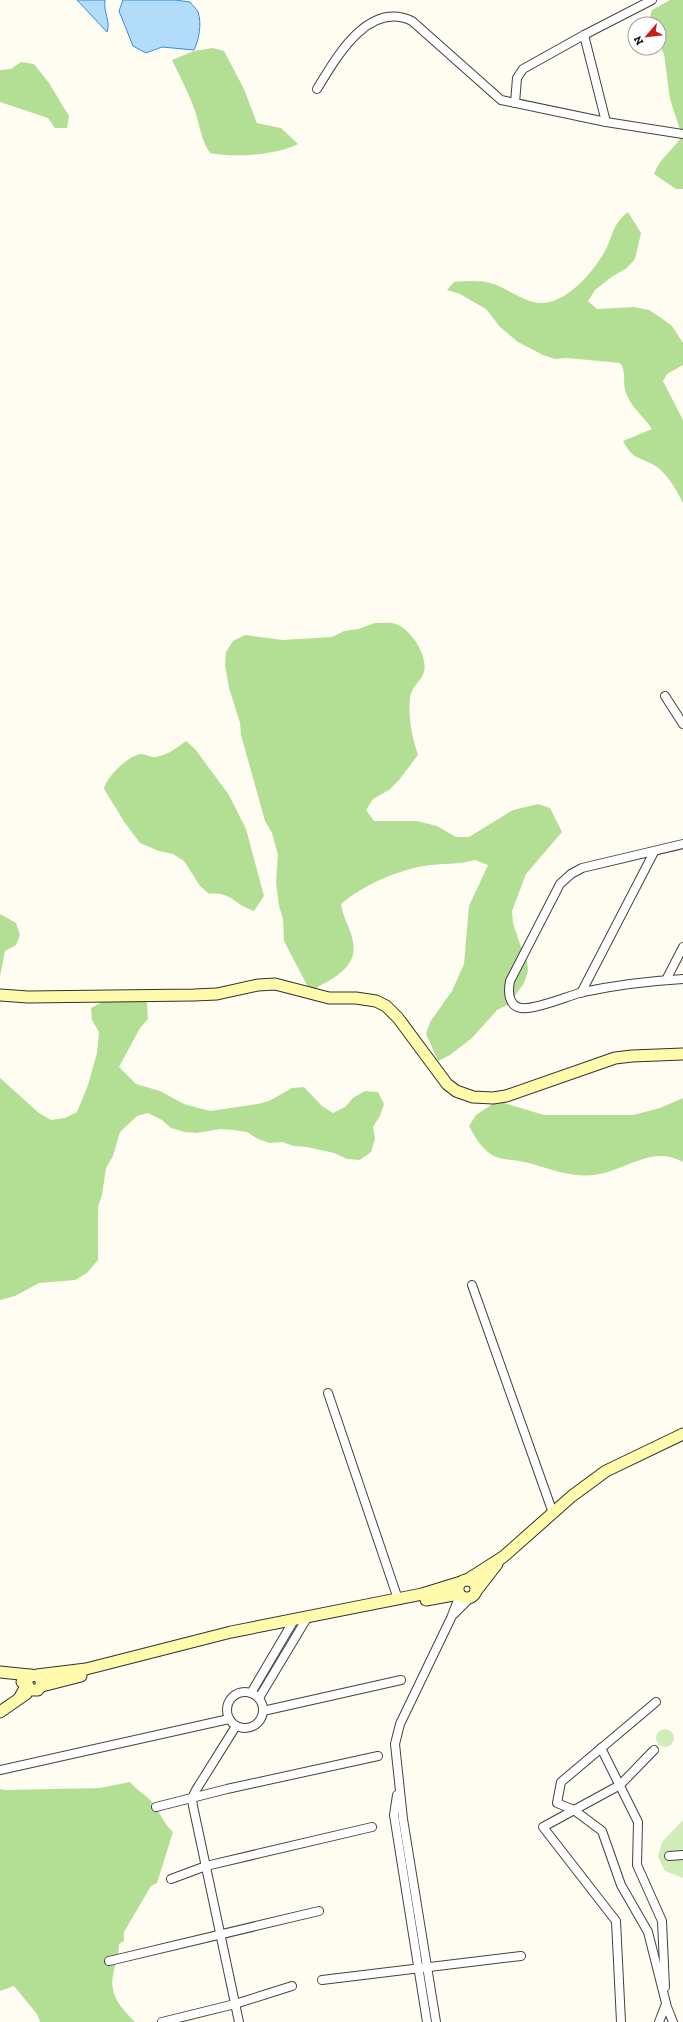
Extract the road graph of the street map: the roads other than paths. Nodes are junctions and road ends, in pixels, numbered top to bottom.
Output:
1 (652, 0) edge
2 (584, 35) junction
3 (317, 89) dead end
4 (515, 103) junction
5 (606, 122) junction
6 (683, 134) edge
7 (665, 696) dead end
8 (683, 724) edge
9 (683, 844) edge
10 (654, 852) junction
11 (683, 947) edge
12 (683, 979) edge
13 (666, 980) junction
14 (582, 993) junction
15 (0, 995) edge
16 (683, 1054) edge
17 (472, 1285) dead end
18 (328, 1394) dead end
19 (683, 1434) edge
20 (553, 1513) junction
21 (503, 1557) junction
22 (464, 1581) junction
23 (466, 1595) junction
24 (398, 1599) junction
25 (298, 1623) junction
26 (0, 1673) edge
27 (266, 1676) junction
28 (402, 1680) dead end
29 (34, 1682) junction
30 (251, 1693) junction
31 (258, 1698) junction
32 (656, 1702) dead end
33 (263, 1711) junction
34 (0, 1712) edge
35 (229, 1719) junction
36 (236, 1726) junction
37 (601, 1748) junction
38 (654, 1750) dead end
39 (378, 1756) dead end
40 (0, 1770) edge
41 (620, 1785) junction
42 (192, 1798) junction
43 (156, 1807) dead end
44 (574, 1810) junction
45 (372, 1827) dead end
46 (683, 1854) edge
47 (669, 1856) dead end
48 (405, 1862) junction
49 (206, 1866) junction
50 (171, 1879) dead end
51 (319, 1910) dead end
52 (418, 1910) junction
53 (409, 1912) junction
54 (422, 1929) junction
55 (413, 1930) junction
56 (220, 1936) junction
57 (521, 1956) dead end
58 (109, 1961) dead end
59 (424, 1968) junction
60 (322, 1980) dead end
61 (292, 1986) dead end
62 (235, 2004) junction
63 (666, 2007) junction
64 (162, 2022) edge
65 (239, 2022) edge
66 (427, 2022) edge
67 (436, 2022) edge
68 (621, 2022) edge
69 (660, 2022) edge
70 (673, 2022) edge

1 - 2 street
2 - 4 street
2 - 5 street
3 - 4 street
4 - 5 street
5 - 6 street
7 - 8 street
9 - 10 street
10 - 14 street
10 - 14 street
11 - 13 street
12 - 13 street
13 - 14 street
15 - 16 street
17 - 20 street
18 - 24 street
19 - 20 street
20 - 21 street
21 - 22 street
21 - 23 street
22 - 23 street
22 - 23 street
22 - 24 street
23 - 25 street
23 - 48 street
24 - 25 street
25 - 27 street
25 - 27 street
25 - 29 street
26 - 29 street
27 - 30 street
27 - 31 street
28 - 33 street
29 - 34 street
30 - 31 street
30 - 35 street
31 - 33 street
32 - 37 street
33 - 36 street
35 - 36 street
35 - 40 street
36 - 42 street
37 - 41 street
37 - 44 street
38 - 41 street
39 - 42 street
41 - 44 street
41 - 63 street
42 - 43 street
42 - 49 street
44 - 63 street
44 - 68 street
45 - 49 street
46 - 47 street
48 - 52 street
48 - 53 street
49 - 50 street
49 - 56 street
51 - 56 street
52 - 53 street
52 - 54 street
53 - 55 street
54 - 55 street
54 - 59 street
55 - 59 street
56 - 58 street
56 - 62 street
57 - 59 street
59 - 60 street
59 - 66 street
59 - 67 street
61 - 62 street
62 - 64 street
62 - 65 street
63 - 69 street
63 - 70 street

